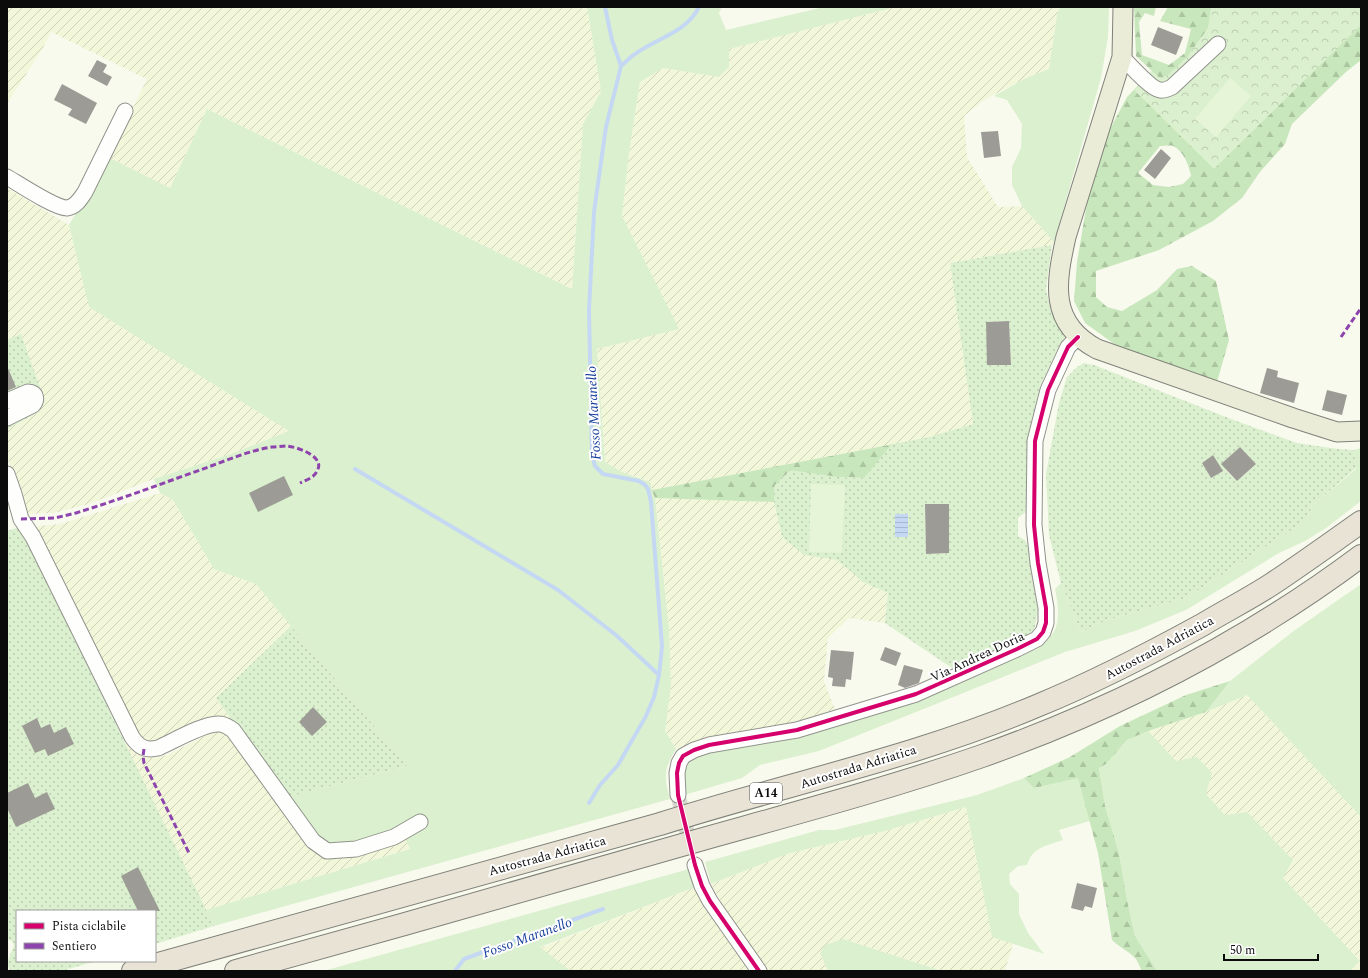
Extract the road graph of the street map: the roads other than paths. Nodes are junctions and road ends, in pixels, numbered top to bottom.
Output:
1 (1123, 7) edge
2 (1218, 44) dead end
3 (1122, 57) junction
4 (125, 111) dead end
5 (7, 177) edge
6 (1078, 336) junction
7 (7, 401) edge
8 (7, 418) edge
9 (1361, 431) edge
10 (7, 474) edge
11 (14, 520) edge
12 (1361, 522) edge
13 (1361, 556) edge
14 (678, 795) tunnel mouth
15 (420, 822) dead end
16 (695, 865) tunnel mouth
17 (133, 971) edge
18 (236, 971) edge
19 (759, 971) edge

1 - 3 main road
2 - 3 street
3 - 6 main road
4 - 5 street
6 - 9 main road
6 - 14 street, Via Andrea Doria
7 - 8 street
10 - 11 street
11 - 15 street
12 - 17 highway, Autostrada Adriatica / A14
13 - 18 highway, Autostrada Adriatica / A14
16 - 19 street

